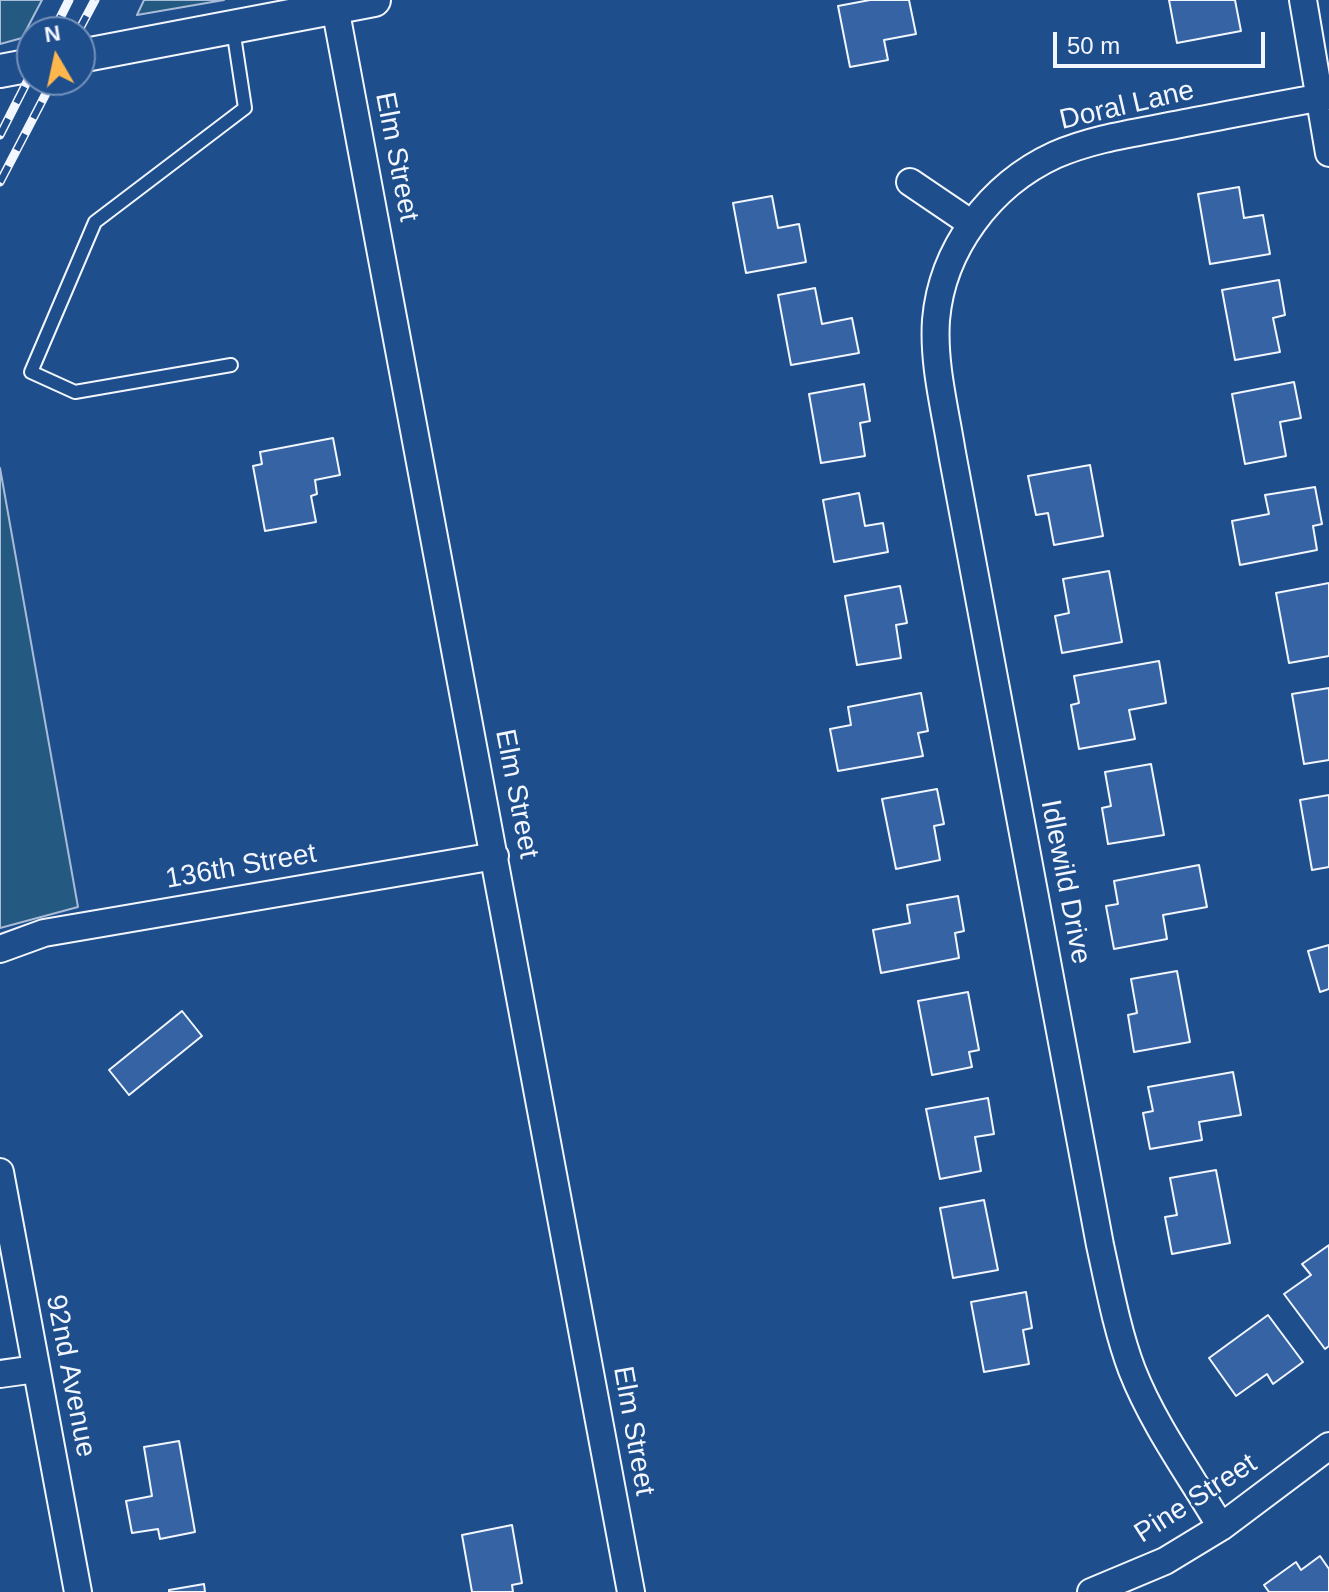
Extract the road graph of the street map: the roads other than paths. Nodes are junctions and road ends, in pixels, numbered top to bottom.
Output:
1 (374, 0) edge
2 (1303, 0) edge
3 (335, 7) junction
4 (233, 27) junction
5 (96, 53) edge
6 (1324, 97) edge
7 (1329, 153) edge
8 (910, 182) dead end
9 (969, 227) junction
10 (231, 365) dead end
11 (495, 856) junction
12 (0, 949) edge
13 (0, 1172) edge
14 (36, 1369) junction
15 (0, 1374) edge
16 (1329, 1446) edge
17 (1221, 1527) junction
18 (78, 1592) edge
19 (631, 1592) edge
20 (1091, 1592) edge

1 - 3 street
2 - 6 street
3 - 4 street
3 - 11 street, Elm Street
4 - 5 street
4 - 10 lane
6 - 7 street
6 - 9 street, Doral Lane
8 - 9 street
9 - 17 street, Idlewild Drive
11 - 12 street, 136th Street
11 - 19 street, Elm Street
13 - 14 street, 92nd Avenue
14 - 15 street
14 - 18 street, 92nd Avenue
16 - 17 street, Pine Street
17 - 20 street, Pine Street

